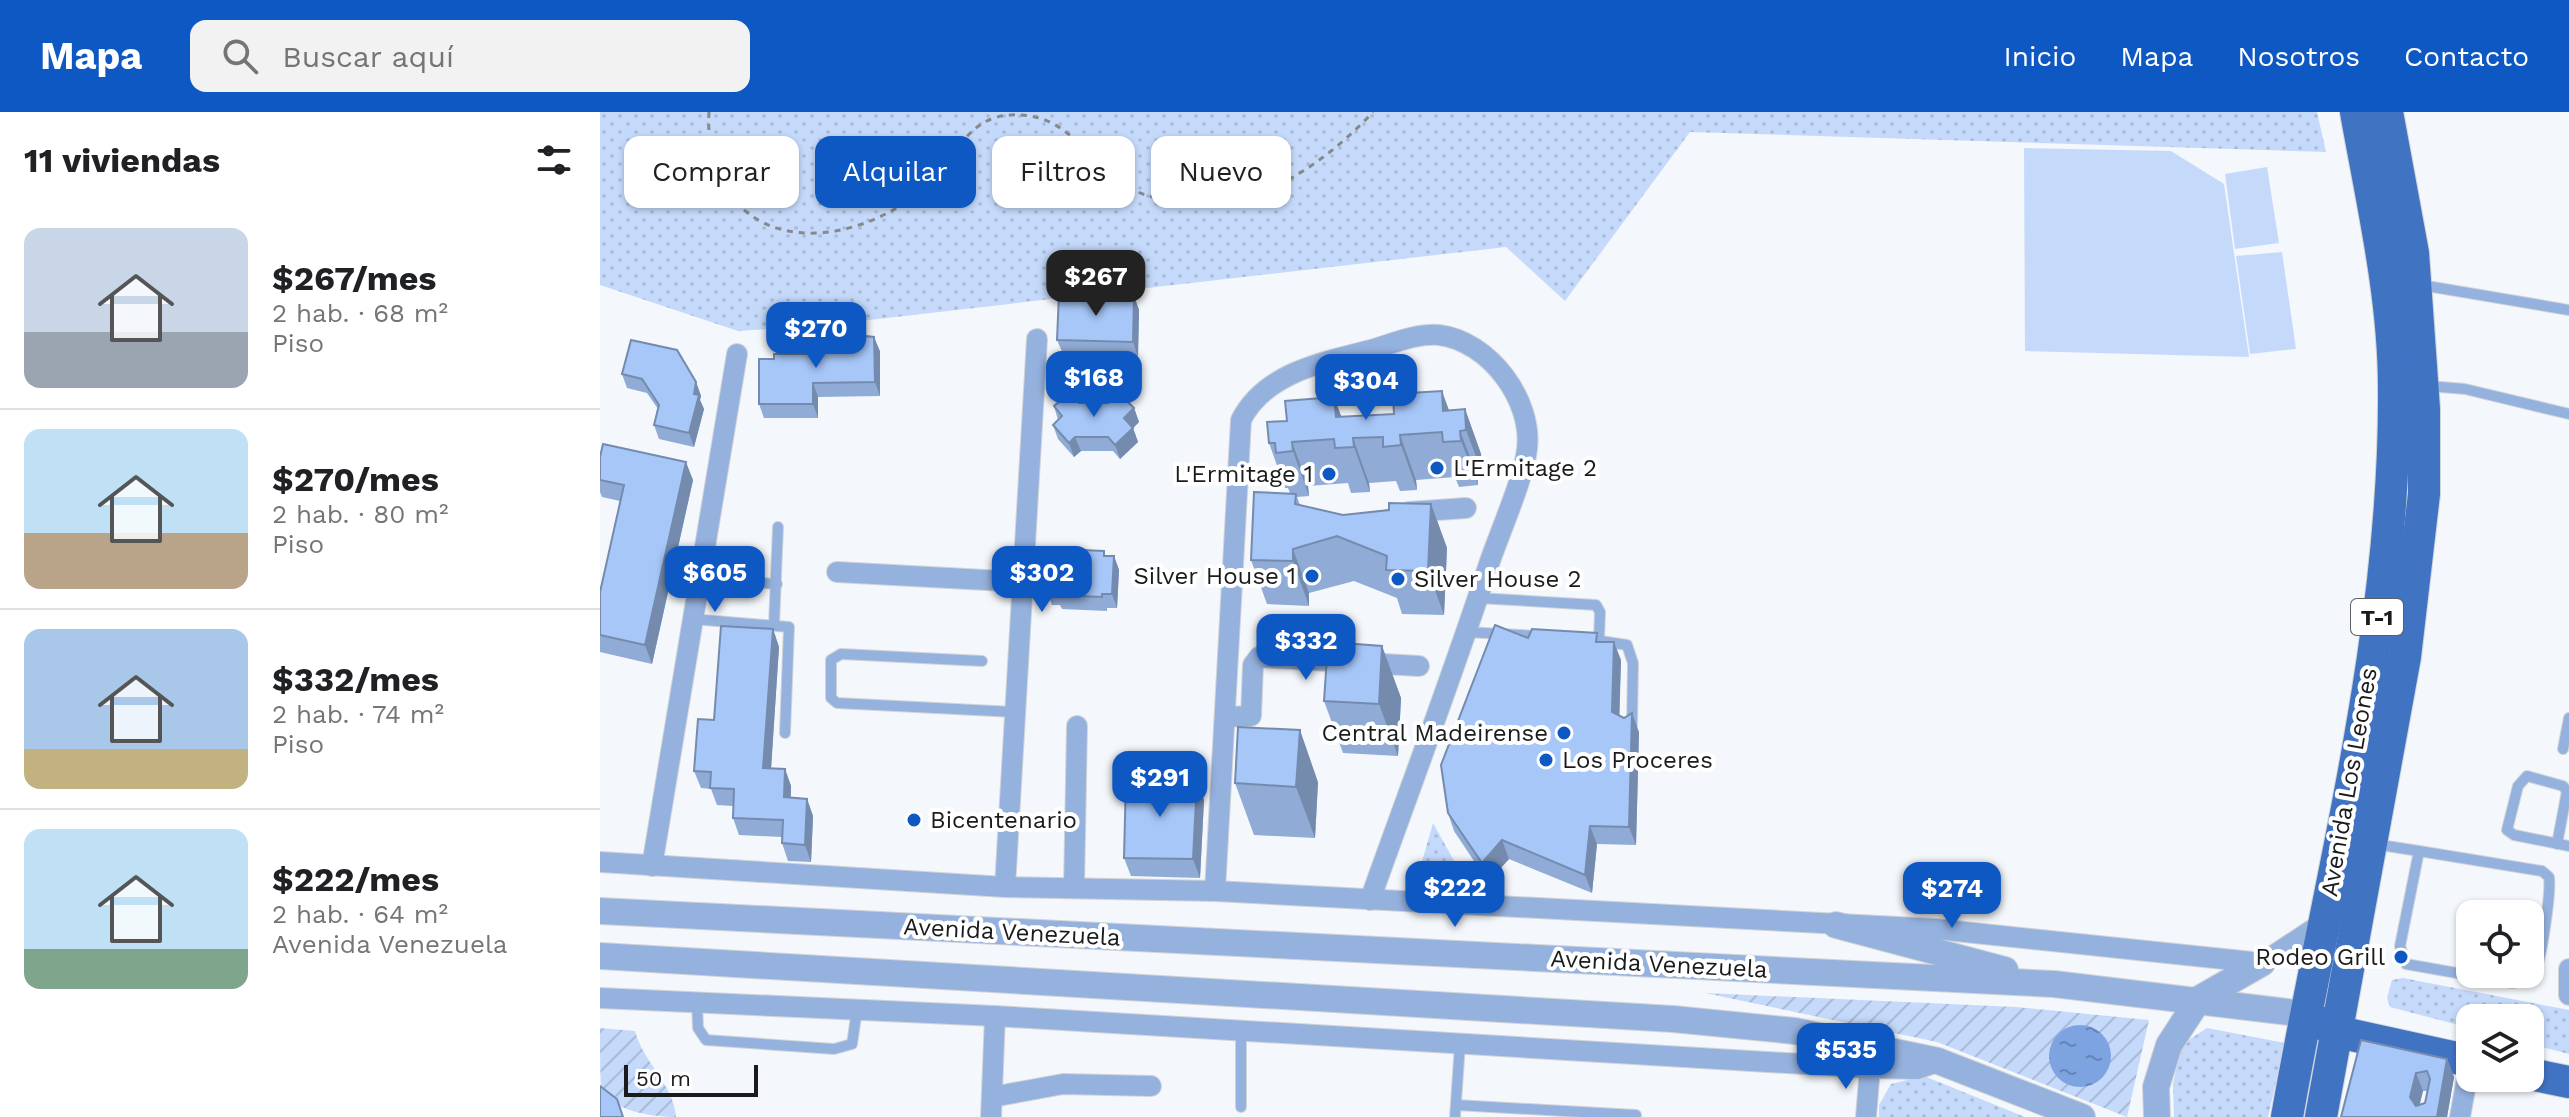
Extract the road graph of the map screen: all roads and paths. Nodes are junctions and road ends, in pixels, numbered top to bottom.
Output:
1 (709, 112) edge
2 (1373, 112) edge
3 (2356, 112) edge
4 (2392, 117) edge
5 (2416, 284) junction
6 (2569, 310) edge
7 (1037, 339) dead end
8 (737, 354) dead end
9 (2422, 386) junction
10 (2569, 414) edge
11 (1466, 508) dead end
12 (1390, 513) edge
13 (778, 527) dead end
14 (837, 572) dead end
15 (729, 581) dead end
16 (1022, 582) junction
17 (777, 584) junction
18 (1478, 598) junction
19 (692, 619) junction
20 (774, 625) junction
21 (1466, 632) junction
22 (1555, 637) edge
23 (1569, 638) edge
24 (1599, 639) junction
25 (982, 661) dead end
26 (1419, 666) dead end
27 (1014, 712) junction
28 (1225, 717) junction
29 (2569, 718) edge
30 (1077, 726) dead end
31 (1632, 728) edge
32 (785, 733) dead end
33 (2563, 749) dead end
34 (2372, 843) junction
35 (2563, 845) edge
36 (2419, 851) junction
37 (600, 862) edge
38 (652, 866) junction
39 (1005, 887) junction
40 (1074, 888) junction
41 (1215, 891) junction
42 (1370, 900) junction
43 (600, 911) edge
44 (2324, 922) junction
45 (1836, 925) junction
46 (600, 956) edge
47 (2262, 963) junction
48 (2569, 969) edge
49 (2054, 984) junction
50 (2569, 995) edge
51 (600, 998) edge
52 (2199, 999) junction
53 (697, 1002) junction
54 (857, 1010) junction
55 (2305, 1014) junction
56 (995, 1016) junction
57 (1241, 1031) junction
58 (2338, 1032) junction
59 (1460, 1044) junction
60 (2456, 1058) edge
61 (1938, 1061) junction
62 (1870, 1068) junction
63 (2544, 1078) edge
64 (2567, 1084) edge
65 (1151, 1086) dead end
66 (2464, 1092) edge
67 (992, 1107) edge
68 (1241, 1107) dead end
69 (1456, 1111) edge
70 (1636, 1115) edge
71 (1866, 1117) edge
72 (2082, 1117) edge
73 (2157, 1117) edge
74 (2287, 1117) edge
75 (2321, 1117) edge
76 (2460, 1117) edge

1 - 2 path
3 - 44 main road, Avenida Los Leones / T-1
4 - 5 main road, Avenida Los Leones / T-1
5 - 6 lane
5 - 9 main road, Avenida Los Leones / T-1
7 - 16 street
8 - 19 street
9 - 10 lane
9 - 34 main road, Avenida Los Leones / T-1
11 - 12 street
13 - 17 lane
14 - 16 street
15 - 17 lane
16 - 27 street
17 - 20 lane
18 - 21 street
18 - 24 lane
18 - 28 street
19 - 20 lane
19 - 38 street
20 - 32 lane
21 - 22 lane
21 - 42 street
23 - 24 lane
24 - 31 lane
25 - 27 lane
26 - 28 street
27 - 39 street
28 - 41 street
29 - 33 lane
30 - 40 street
34 - 36 lane
34 - 58 main road, Avenida Los Leones / T-1
35 - 35 lane
36 - 36 lane
37 - 38 street, Avenida Venezuela
38 - 39 street, Avenida Venezuela
39 - 40 street, Avenida Venezuela
40 - 41 street, Avenida Venezuela
41 - 42 street, Avenida Venezuela
42 - 45 street, Avenida Venezuela
43 - 49 street, Avenida Venezuela
44 - 47 street
44 - 55 main road, Avenida Los Leones / T-1
45 - 47 street, Avenida Venezuela
45 - 49 street
46 - 61 street, Avenida Venezuela
47 - 52 street
48 - 50 street
49 - 52 street, Avenida Venezuela
51 - 53 street
52 - 55 street, Avenida Venezuela
52 - 73 street
53 - 54 street
53 - 54 lane
54 - 56 street
55 - 58 main road, Avenida Venezuela
55 - 74 main road, Avenida Los Leones / T-1
56 - 57 street
56 - 67 street
57 - 59 street
57 - 68 lane
58 - 60 main road, Avenida Venezuela
58 - 75 main road, Avenida Los Leones / T-1
59 - 62 street
59 - 69 lane
61 - 62 street
61 - 72 street, Avenida Venezuela
62 - 71 street
63 - 64 main road
65 - 67 street
66 - 76 street
69 - 70 lane

